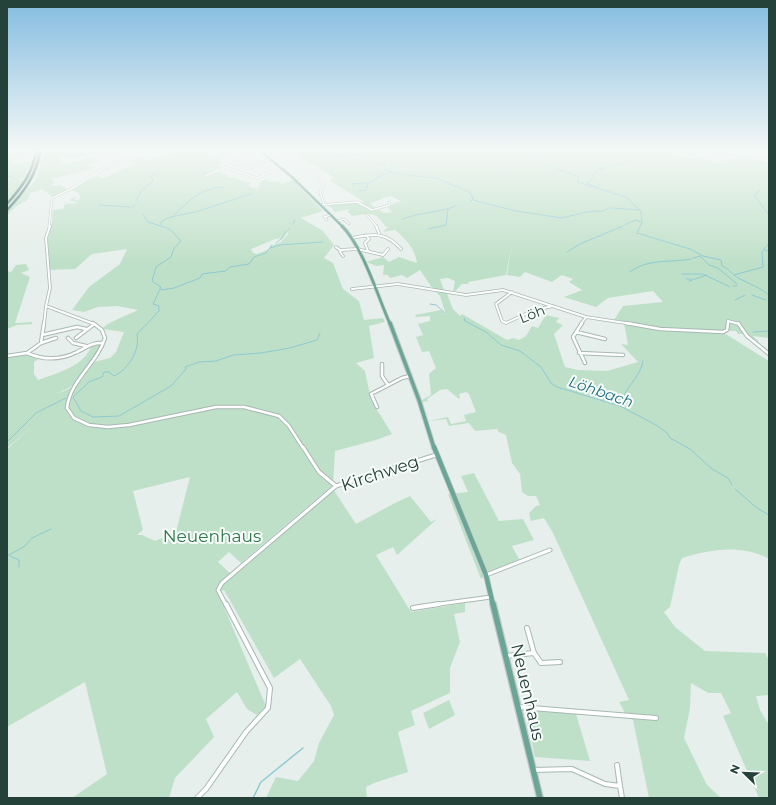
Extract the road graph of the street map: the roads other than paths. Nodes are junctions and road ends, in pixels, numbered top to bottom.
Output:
1 (19, 189) edge
2 (24, 189) edge
3 (72, 189) edge
4 (304, 189) edge
5 (322, 189) edge
6 (389, 202) dead end
7 (7, 204) edge
8 (322, 204) junction
9 (7, 210) edge
10 (331, 215) junction
11 (366, 215) dead end
12 (327, 220) dead end
13 (338, 221) junction
14 (349, 224) dead end
15 (379, 233) junction
16 (366, 235) junction
17 (352, 238) junction
18 (336, 246) dead end
19 (358, 249) junction
20 (341, 250) junction
21 (388, 250) dead end
22 (401, 250) dead end
23 (368, 251) junction
24 (343, 256) dead end
25 (373, 287) junction
26 (352, 289) dead end
27 (512, 292) junction
28 (46, 306) junction
29 (554, 306) junction
30 (586, 317) junction
31 (93, 325) junction
32 (86, 329) junction
33 (576, 332) junction
34 (42, 335) junction
35 (56, 338) dead end
36 (68, 338) dead end
37 (76, 338) dead end
38 (605, 340) dead end
39 (41, 343) junction
40 (103, 343) junction
41 (86, 346) junction
42 (27, 353) junction
43 (579, 353) junction
44 (769, 354) edge
45 (622, 355) dead end
46 (7, 356) edge
47 (584, 363) dead end
48 (382, 364) dead end
49 (410, 376) junction
50 (388, 385) junction
51 (377, 407) dead end
52 (436, 455) junction
53 (336, 486) junction
54 (550, 550) dead end
55 (486, 575) junction
56 (491, 597) junction
57 (413, 608) dead end
58 (527, 628) dead end
59 (534, 653) junction
60 (505, 656) junction
61 (560, 662) dead end
62 (518, 707) junction
63 (656, 718) dead end
64 (617, 765) dead end
65 (532, 770) junction
66 (620, 786) junction
67 (539, 796) edge
68 (197, 798) edge
69 (622, 798) edge

1 - 7 highway
2 - 9 highway
3 - 28 street
4 - 8 main road, Neuenhaus
5 - 8 street
6 - 8 street
8 - 10 main road, Neuenhaus
10 - 12 street
10 - 13 main road, Neuenhaus
11 - 15 street
13 - 14 street
13 - 17 main road, Neuenhaus
15 - 16 street
15 - 22 street
16 - 17 street
16 - 23 street
17 - 19 main road, Neuenhaus
18 - 20 street
19 - 20 street
19 - 23 street
19 - 25 main road, Neuenhaus
20 - 24 street
21 - 23 street
25 - 26 street, Löh
25 - 27 street, Löh
25 - 49 main road, Neuenhaus
27 - 29 street, Löh
27 - 29 street, Löh
28 - 31 street
28 - 34 street
29 - 30 street, Löh
30 - 33 street
30 - 44 street, Löh
31 - 32 street
31 - 40 street
32 - 34 street
32 - 37 street
33 - 38 street
33 - 43 street
34 - 39 street
35 - 39 street
36 - 41 street
39 - 42 street
40 - 41 street
40 - 53 street
41 - 42 street
42 - 46 street
43 - 45 street
43 - 47 street
48 - 50 street
49 - 50 street
49 - 52 main road, Neuenhaus
50 - 51 street
52 - 53 street, Kirchweg
52 - 55 main road, Neuenhaus
53 - 68 street, Kirchweg
54 - 55 street
55 - 56 main road, Neuenhaus
56 - 57 street
56 - 60 main road, Neuenhaus
58 - 59 street
59 - 60 street
59 - 61 street
60 - 62 main road, Neuenhaus
62 - 63 street
62 - 65 main road, Neuenhaus
64 - 66 street
65 - 66 street
65 - 67 main road, Neuenhaus
66 - 69 street

